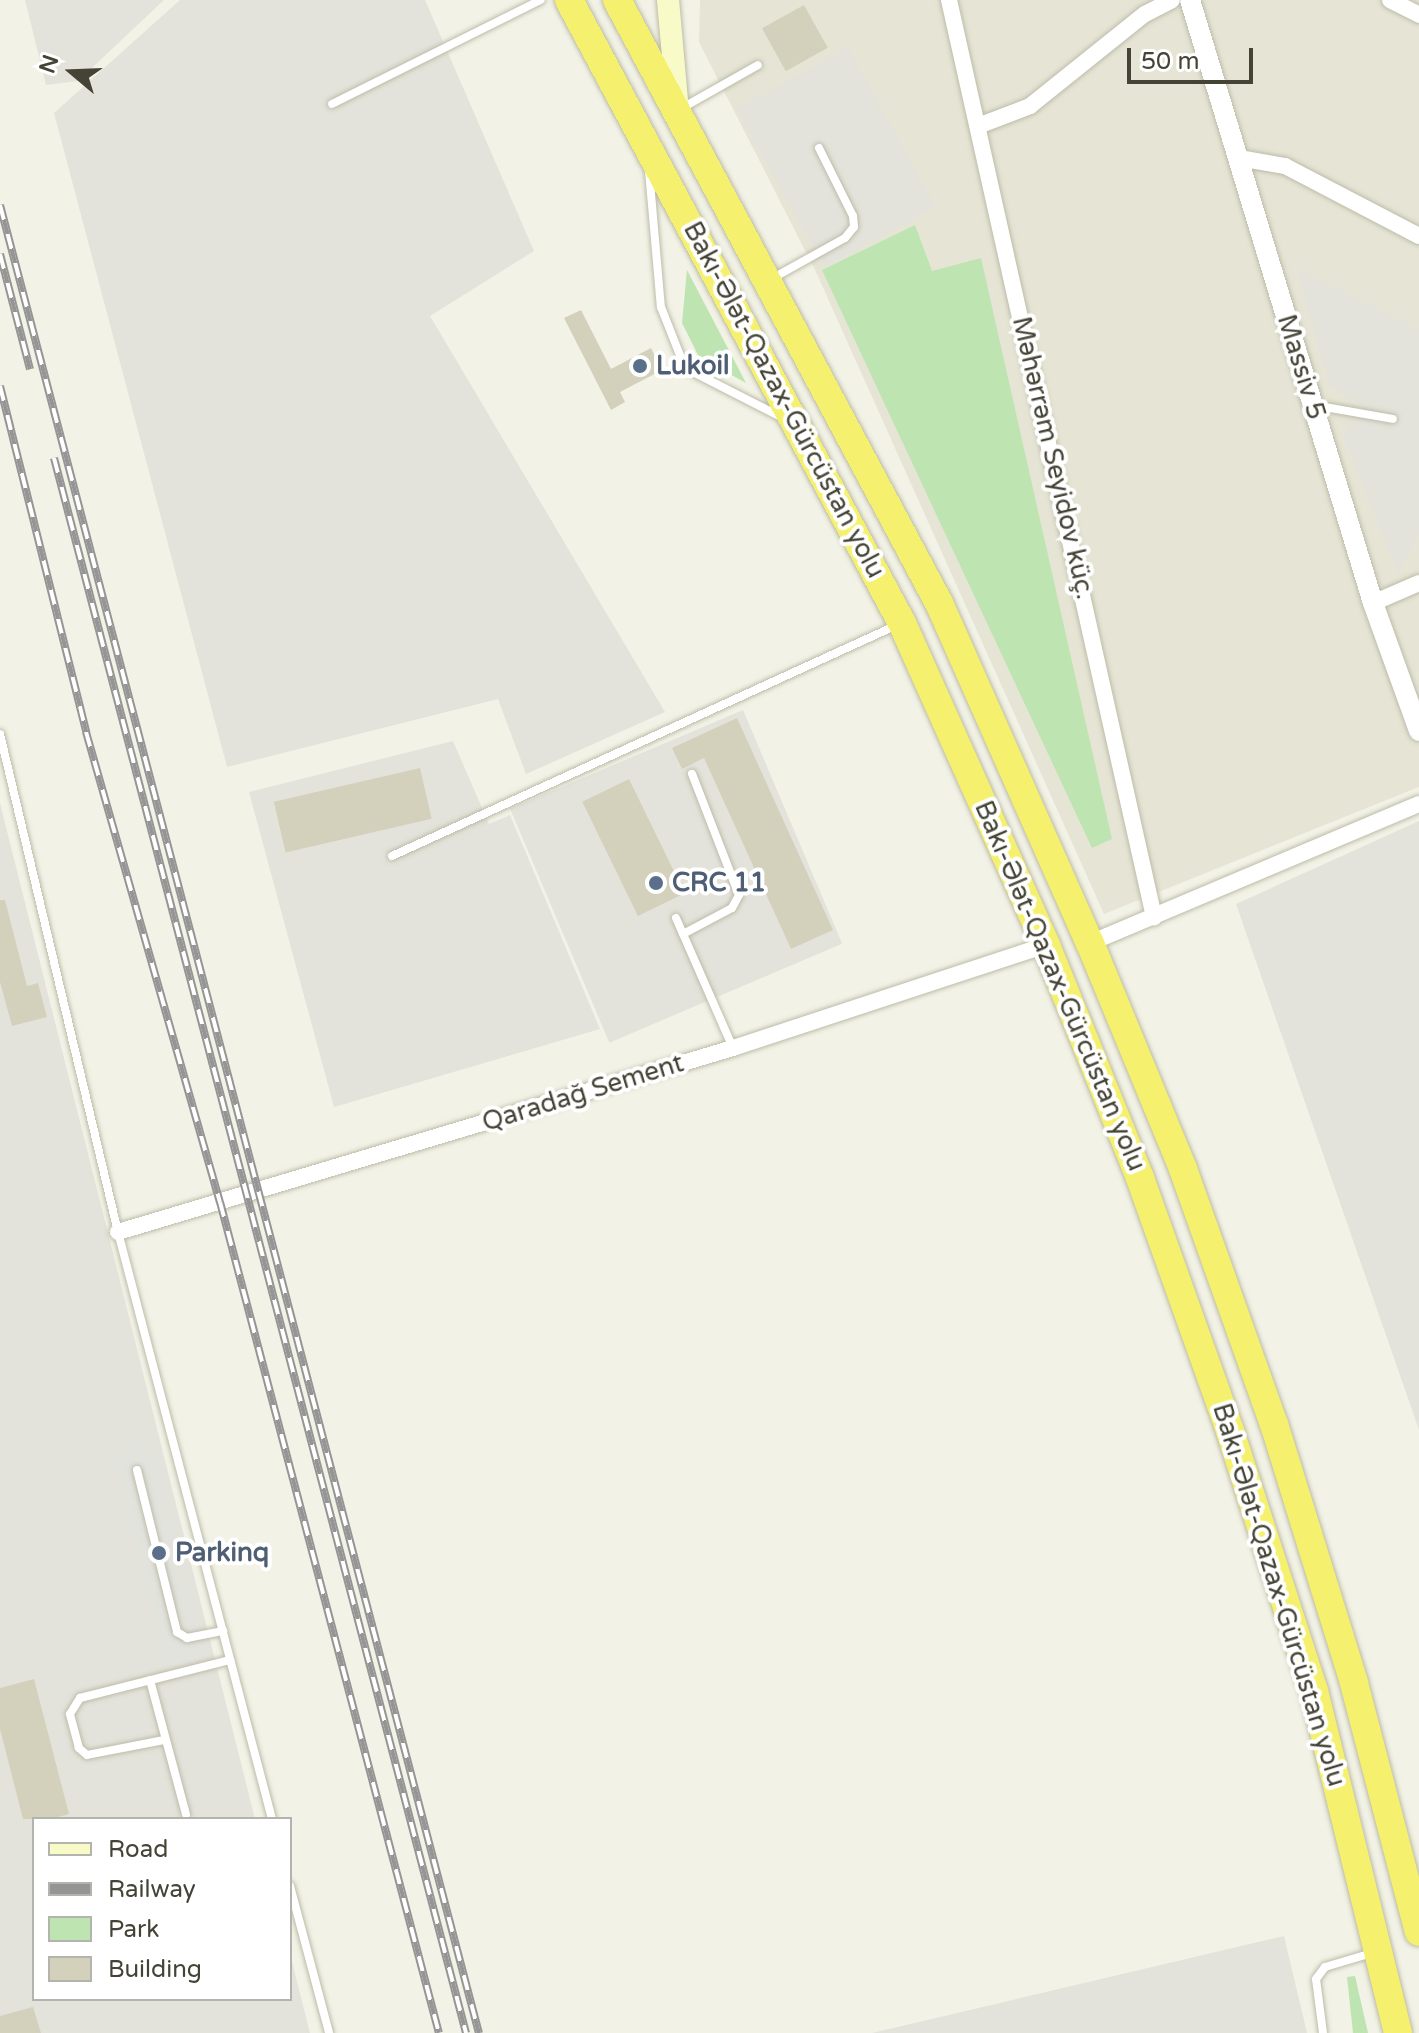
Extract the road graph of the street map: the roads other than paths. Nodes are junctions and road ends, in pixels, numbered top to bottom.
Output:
1 (541, 0) edge
2 (569, 0) edge
3 (617, 0) edge
4 (668, 0) edge
5 (949, 0) edge
6 (1172, 0) edge
7 (1190, 0) edge
8 (1390, 0) edge
9 (1419, 15) edge
10 (758, 65) dead end
11 (332, 104) dead end
12 (678, 110) junction
13 (978, 126) junction
14 (646, 142) junction
15 (819, 148) dead end
16 (1239, 158) junction
17 (1419, 236) edge
18 (771, 280) junction
19 (1313, 405) junction
20 (1393, 419) dead end
21 (799, 426) junction
22 (1419, 583) edge
23 (1373, 603) junction
24 (902, 623) junction
25 (1419, 731) edge
26 (0, 734) edge
27 (692, 774) dead end
28 (1419, 804) edge
29 (392, 856) dead end
30 (1154, 917) junction
31 (676, 918) dead end
32 (683, 934) junction
33 (1090, 943) junction
34 (1046, 945) junction
35 (733, 1048) junction
36 (118, 1232) junction
37 (137, 1470) dead end
38 (223, 1631) junction
39 (230, 1660) junction
40 (150, 1680) junction
41 (164, 1740) junction
42 (186, 1814) dead end
43 (271, 1817) edge
44 (292, 1894) edge
45 (1419, 1932) edge
46 (1379, 1951) junction
47 (329, 2033) edge
48 (1323, 2033) edge
49 (1398, 2033) edge

1 - 11 lane
2 - 14 highway, Bakı-Ələt-Qazax-Gürcüstan yolu
3 - 12 highway, Bakı-Ələt-Qazax-Gürcüstan yolu
4 - 12 main road
5 - 13 street, Məhərrəm Seyidov küç.
6 - 13 street
7 - 16 street, Massiv 5
8 - 9 street
10 - 12 lane
12 - 18 highway, Bakı-Ələt-Qazax-Gürcüstan yolu
13 - 30 street, Məhərrəm Seyidov küç.
14 - 21 highway, Bakı-Ələt-Qazax-Gürcüstan yolu
14 - 21 lane
15 - 18 lane
16 - 17 street
16 - 19 street, Massiv 5
18 - 33 highway, Bakı-Ələt-Qazax-Gürcüstan yolu
19 - 20 lane
19 - 23 street, Massiv 5
21 - 24 highway, Bakı-Ələt-Qazax-Gürcüstan yolu
22 - 23 street
23 - 25 street, Massiv 5
24 - 29 lane
24 - 34 highway, Bakı-Ələt-Qazax-Gürcüstan yolu
26 - 36 lane
27 - 32 lane
28 - 30 street
30 - 33 street
31 - 32 lane
32 - 35 lane
33 - 45 highway, Bakı-Ələt-Qazax-Gürcüstan yolu
34 - 35 street, Qaradağ Sement
34 - 46 highway, Bakı-Ələt-Qazax-Gürcüstan yolu
35 - 36 street, Qaradağ Sement
36 - 38 lane
37 - 38 lane
38 - 39 lane
39 - 40 lane
39 - 43 lane
40 - 41 lane
40 - 41 lane
41 - 42 lane
44 - 47 lane
46 - 48 lane
46 - 49 highway, Bakı-Ələt-Qazax-Gürcüstan yolu

